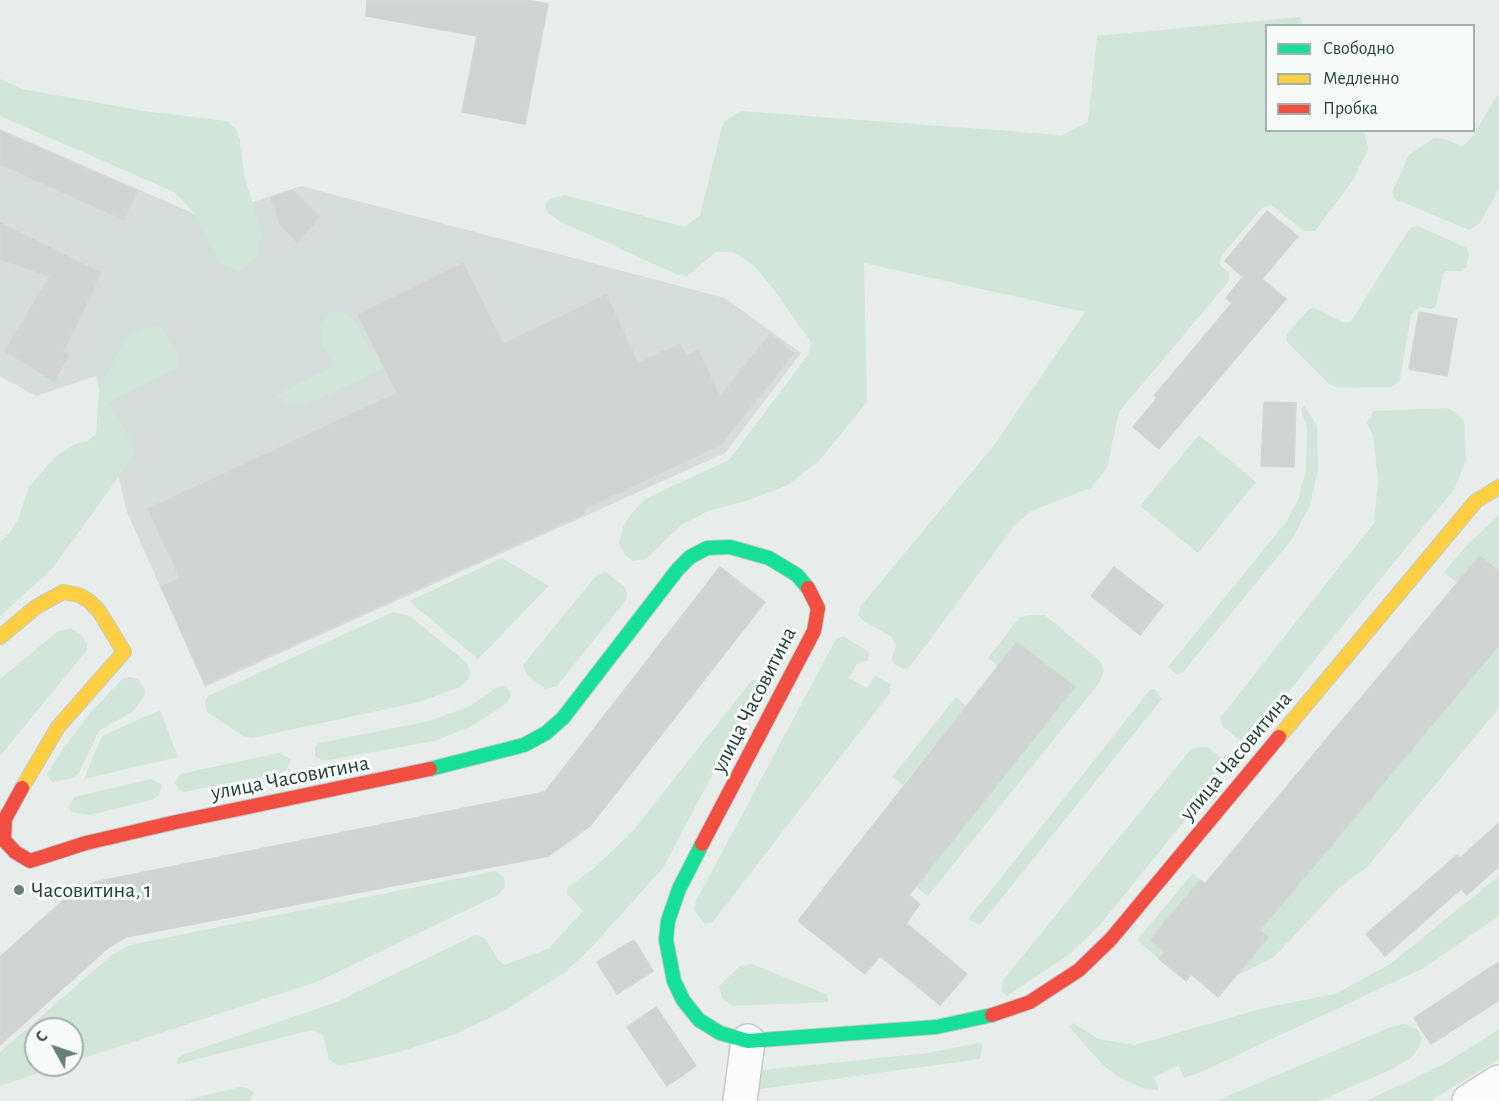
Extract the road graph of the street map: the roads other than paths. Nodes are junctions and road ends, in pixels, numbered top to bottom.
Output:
1 (1499, 487) edge
2 (0, 636) edge
3 (748, 1041) junction
4 (1499, 1082) edge
5 (740, 1101) edge
6 (1469, 1101) edge

1 - 3 street, улица Часовитина
2 - 3 street, улица Часовитина
3 - 5 street
4 - 6 street

